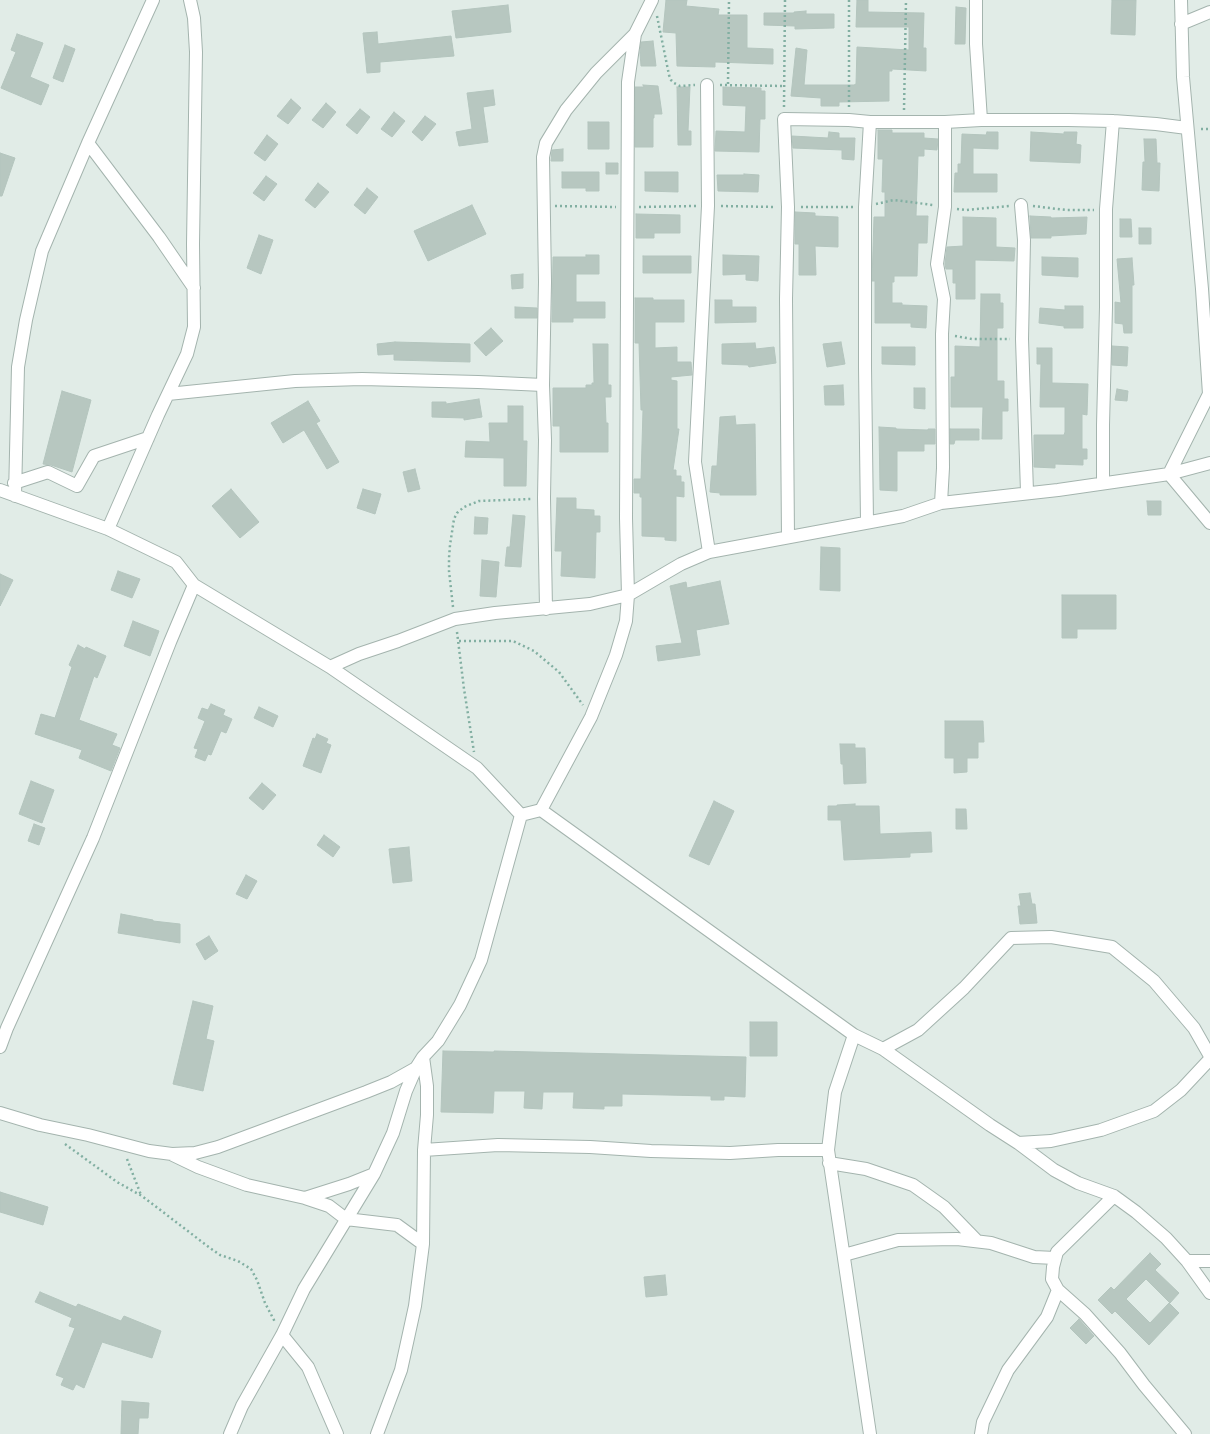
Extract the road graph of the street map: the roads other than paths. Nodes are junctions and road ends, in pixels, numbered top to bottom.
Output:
1 (153, 0) edge
2 (190, 0) edge
3 (652, 0) edge
4 (976, 0) edge
5 (1181, 0) edge
6 (1210, 12) edge
7 (1182, 24) junction
8 (635, 34) junction
9 (707, 85) road end
10 (981, 120) junction
11 (1113, 121) junction
12 (870, 122) junction
13 (945, 122) junction
14 (1187, 128) junction
15 (88, 143) junction
16 (1021, 205) road end
17 (194, 288) junction
18 (543, 385) junction
19 (168, 394) junction
20 (148, 438) junction
21 (1210, 463) edge
22 (1169, 474) junction
23 (14, 483) junction
24 (1103, 483) junction
25 (0, 490) edge
26 (1028, 492) junction
27 (15, 496) junction
28 (941, 503) junction
29 (867, 522) junction
30 (1210, 523) edge
31 (108, 529) junction
32 (788, 536) junction
33 (708, 552) junction
34 (194, 585) junction
35 (628, 595) junction
36 (546, 609) junction
37 (330, 667) junction
38 (541, 810) junction
39 (521, 815) junction
40 (854, 1036) junction
41 (0, 1047) edge
42 (883, 1049) junction
43 (423, 1057) junction
44 (1210, 1058) edge
45 (416, 1068) junction
46 (0, 1112) edge
47 (1018, 1143) junction
48 (424, 1150) junction
49 (828, 1150) junction
50 (172, 1154) junction
51 (830, 1164) junction
52 (374, 1174) junction
53 (1114, 1196) junction
54 (305, 1198) junction
55 (346, 1218) junction
56 (977, 1241) junction
57 (423, 1244) junction
58 (844, 1256) junction
59 (1055, 1258) junction
60 (1210, 1261) edge
61 (1187, 1262) junction
62 (1058, 1290) junction
63 (1210, 1293) edge
64 (282, 1335) junction
65 (230, 1434) edge
66 (337, 1434) edge
67 (377, 1434) edge
68 (870, 1434) edge
69 (981, 1434) edge
70 (1185, 1434) edge

1 - 15 street
2 - 17 street
3 - 8 street
4 - 10 street
5 - 7 street
6 - 7 street
7 - 14 street
8 - 18 street
8 - 35 street
9 - 33 street
10 - 11 street
10 - 13 street
11 - 14 street
11 - 24 street
12 - 13 street
12 - 29 street
12 - 32 street
13 - 28 street
14 - 22 street
15 - 17 street
15 - 23 street
16 - 26 street
17 - 19 street
18 - 19 street
18 - 36 street
19 - 20 street
20 - 23 street
20 - 31 street
21 - 22 street
22 - 24 street
22 - 30 street
23 - 27 street
24 - 26 street
25 - 27 street
26 - 28 street
27 - 31 street
28 - 29 street
29 - 32 street
31 - 34 street
32 - 33 street
33 - 35 street
34 - 37 street
34 - 41 street
35 - 36 street
35 - 38 street
36 - 37 street
37 - 39 street
38 - 39 street
38 - 40 street
39 - 43 street
40 - 42 street
40 - 49 street
42 - 44 street
42 - 47 street
43 - 45 street
43 - 48 street
44 - 47 street
45 - 50 street
45 - 52 street
46 - 50 street
47 - 53 street
48 - 49 street
48 - 57 street
49 - 51 street
50 - 54 street
51 - 56 street
51 - 58 street
52 - 54 street
52 - 55 street
53 - 59 street
53 - 61 street
54 - 55 street
55 - 57 street
55 - 64 street
56 - 58 street
56 - 59 street
57 - 67 street
58 - 68 street
59 - 62 street
60 - 61 street
61 - 63 street
62 - 69 street
62 - 70 street
64 - 65 street
64 - 66 street

